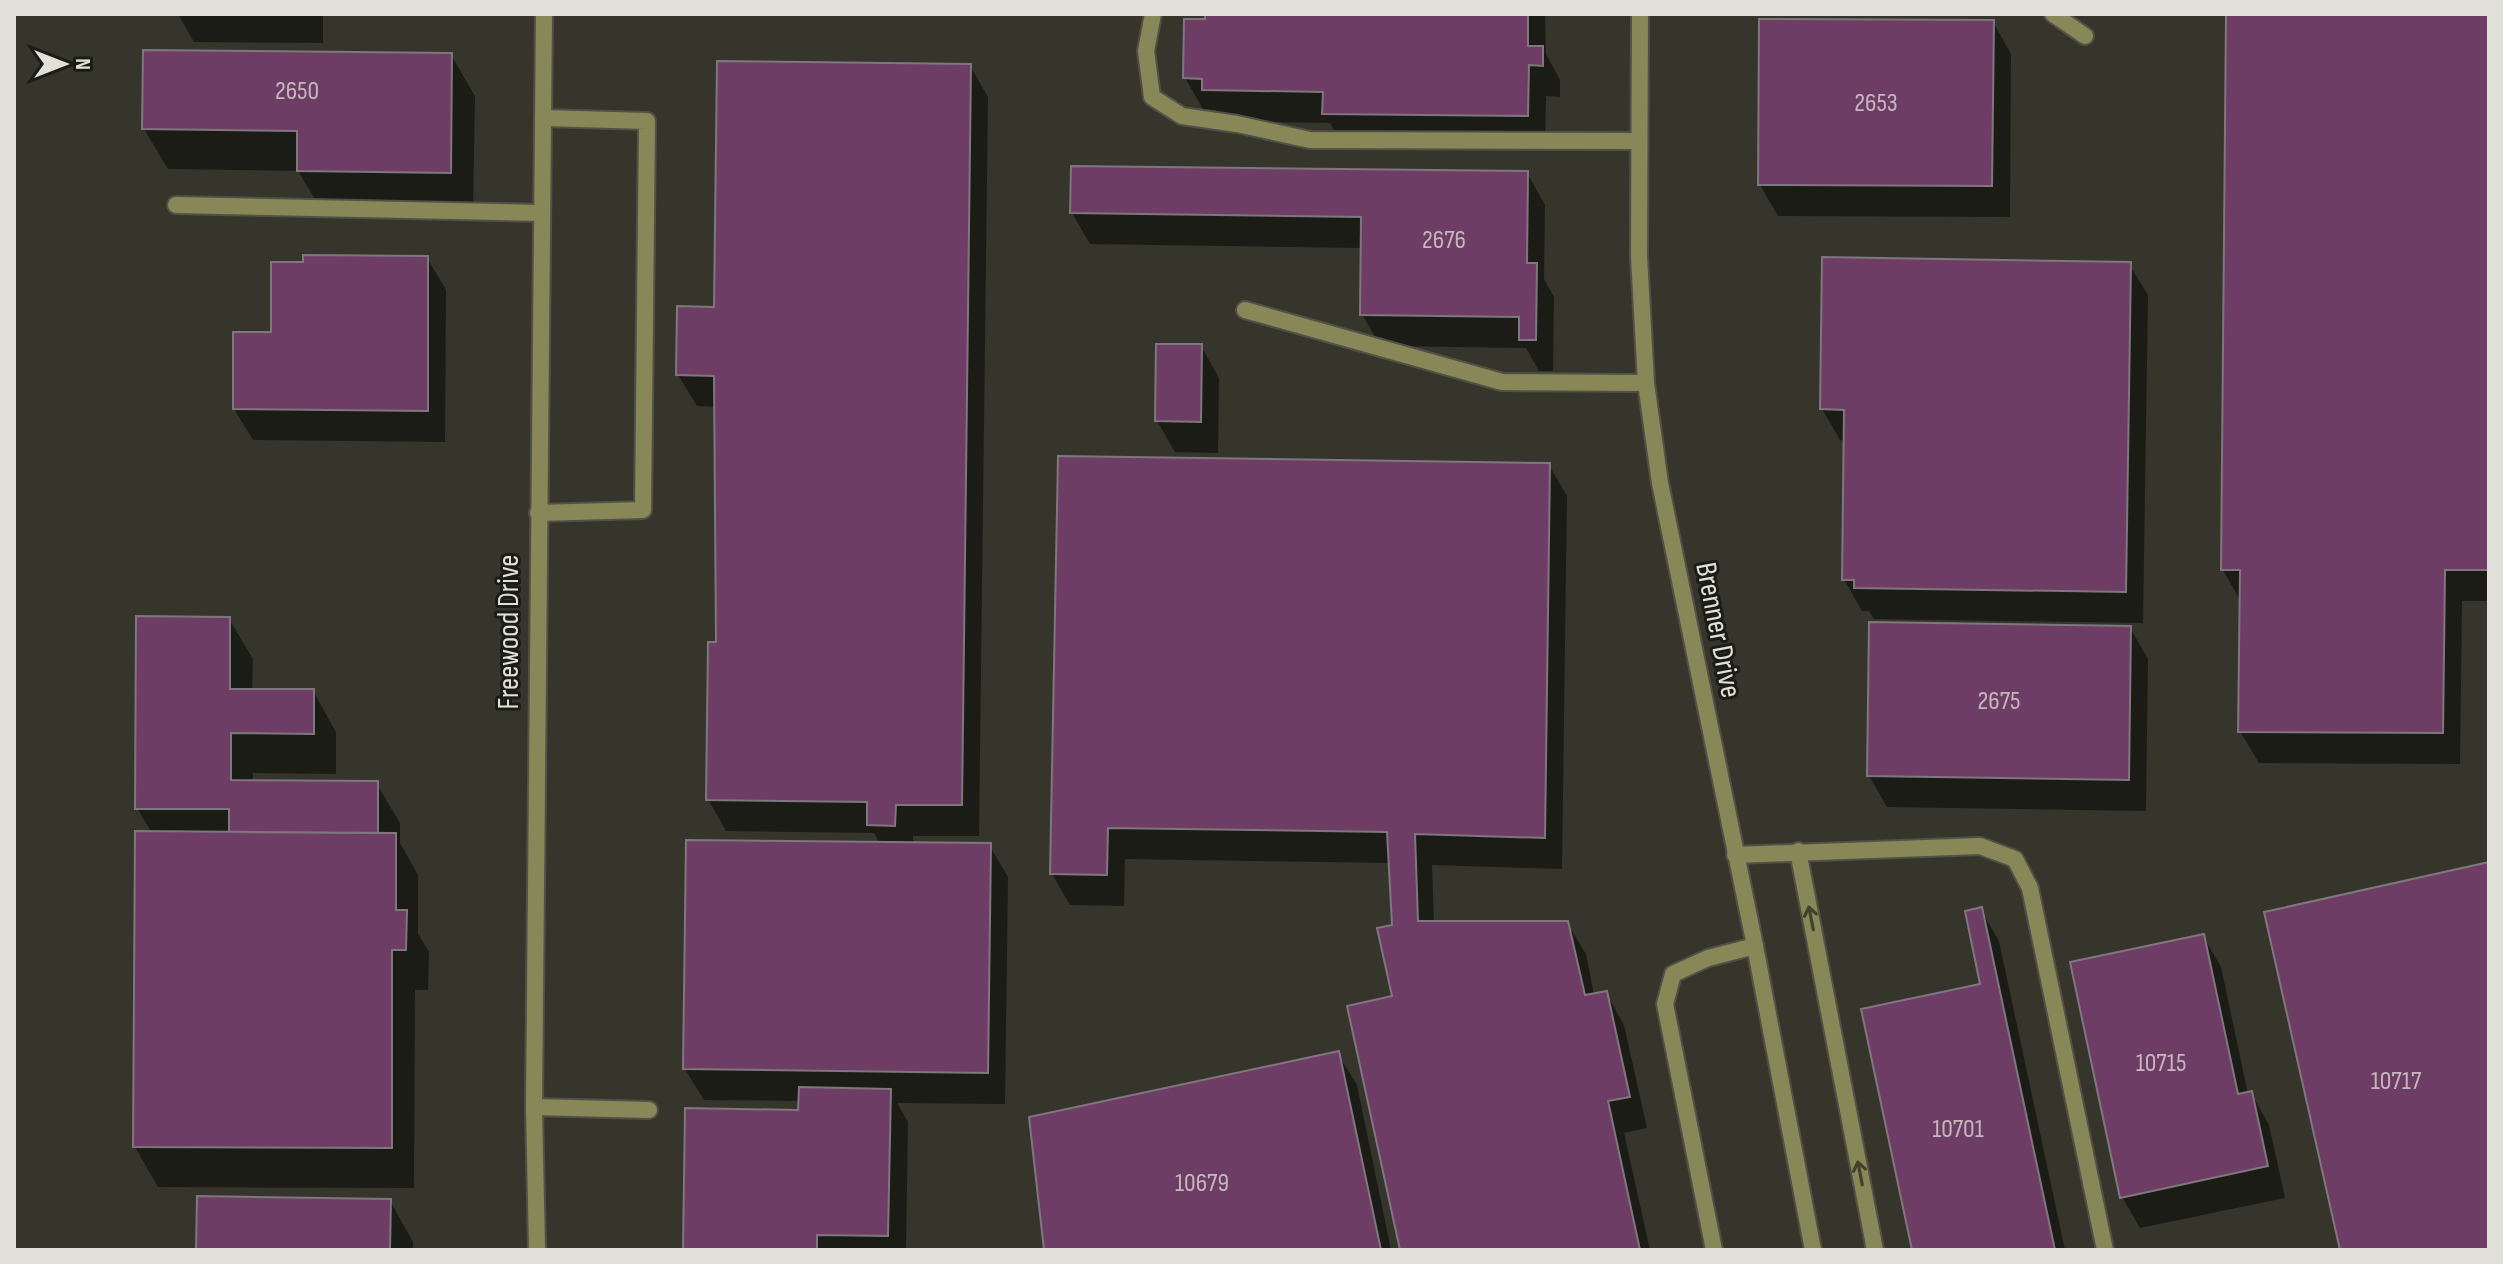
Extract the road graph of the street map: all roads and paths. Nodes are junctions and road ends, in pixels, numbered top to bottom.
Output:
1 (544, 14) edge
2 (1153, 14) edge
3 (1640, 14) edge
4 (2053, 14) edge
5 (2085, 36) dead end
6 (543, 118) junction
7 (1639, 141) junction
8 (176, 205) dead end
9 (541, 213) junction
10 (1245, 310) dead end
11 (1646, 383) junction
12 (538, 513) junction
13 (1798, 851) junction
14 (1735, 855) junction
15 (1755, 946) junction
16 (534, 1107) junction
17 (649, 1110) dead end
18 (537, 1250) edge
19 (1714, 1250) edge
20 (1813, 1250) edge
21 (1875, 1250) edge
22 (2105, 1250) edge

1 - 6 street, Freewood Drive
2 - 7 street
3 - 7 street, Brenner Drive
4 - 5 street
6 - 9 street, Freewood Drive
6 - 12 street
7 - 11 street, Brenner Drive
8 - 9 street
9 - 12 street, Freewood Drive
10 - 11 street
11 - 14 street, Brenner Drive
12 - 16 street, Freewood Drive
13 - 14 street
21 -> 13 street
13 - 22 street
14 - 15 street, Brenner Drive
15 - 19 street
15 - 20 street, Brenner Drive
16 - 17 street
16 - 18 street, Freewood Drive

